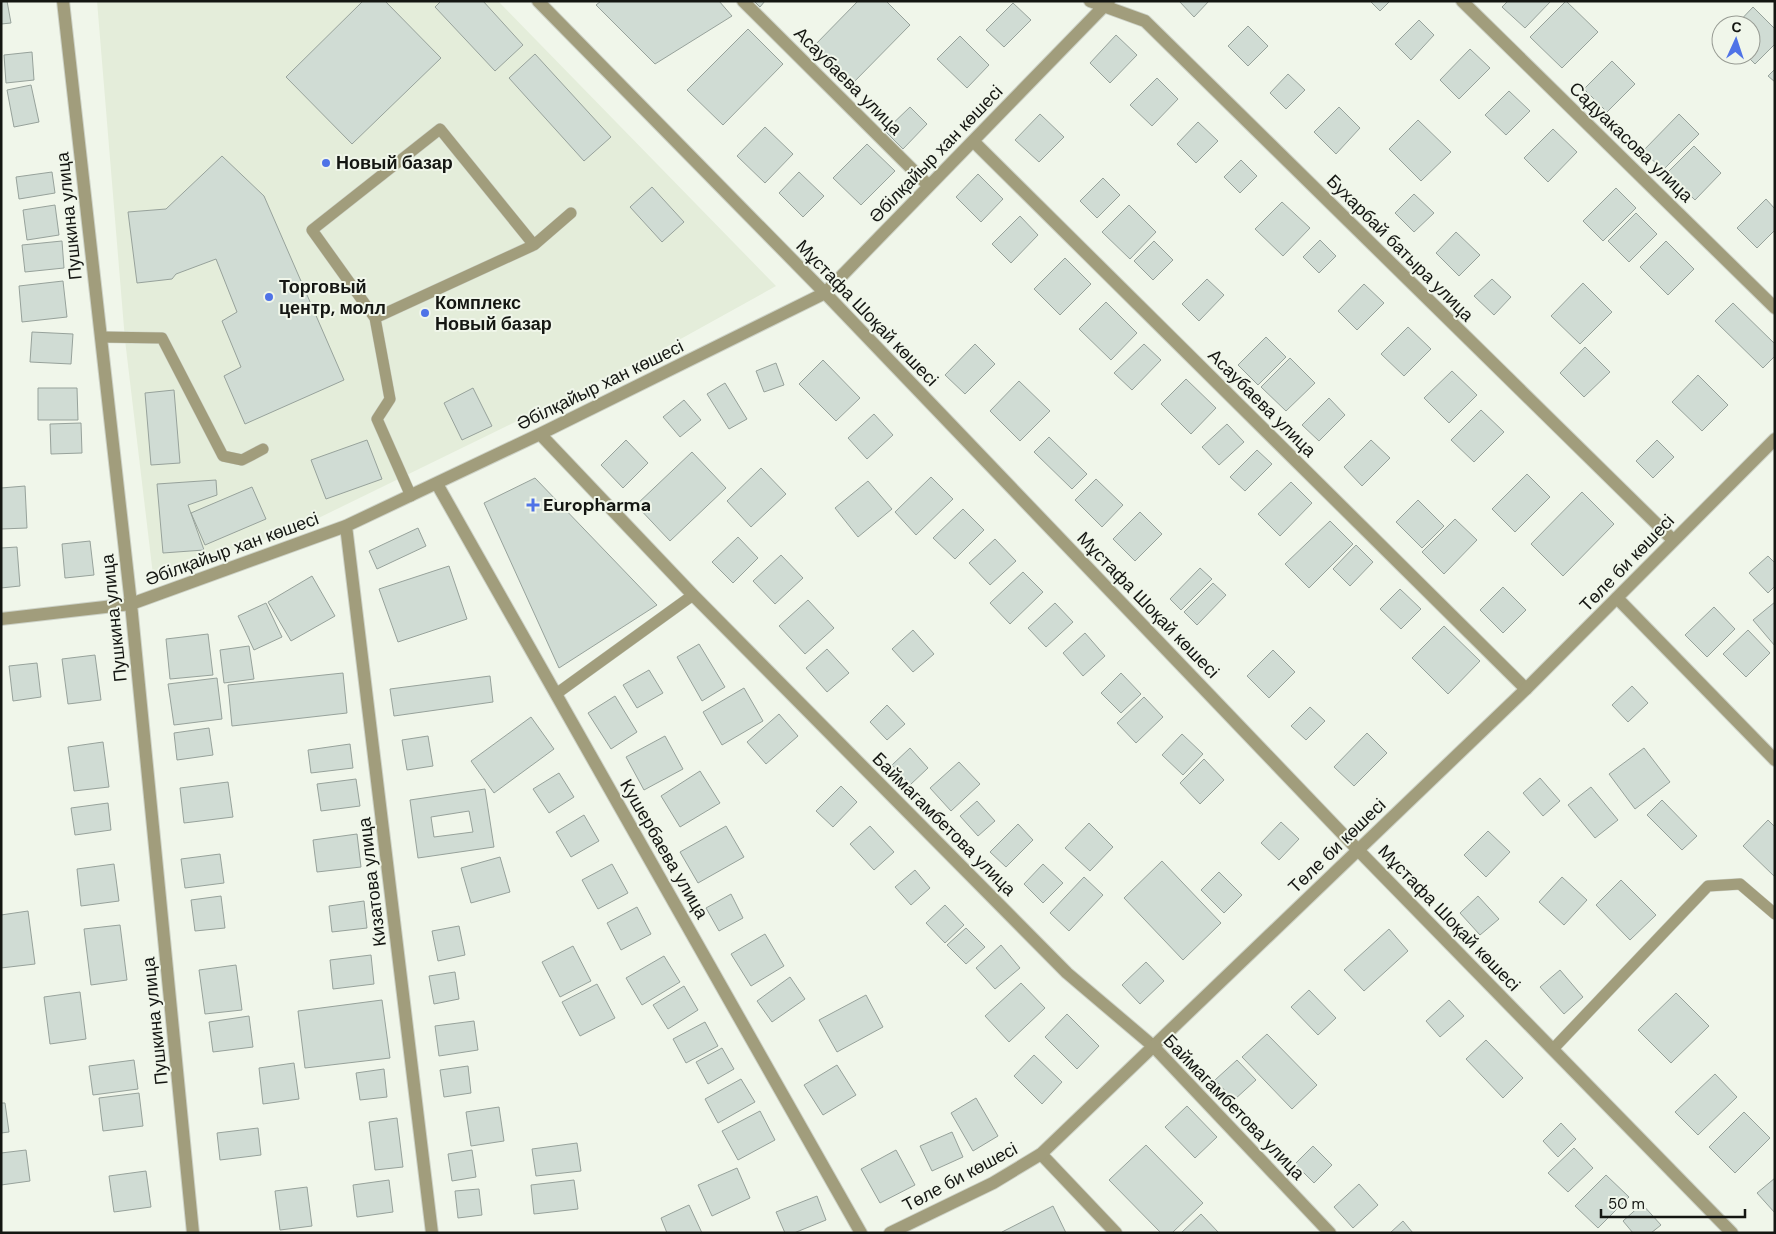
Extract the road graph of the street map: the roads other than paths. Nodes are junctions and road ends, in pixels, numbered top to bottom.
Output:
1 (63, 1) edge
2 (538, 1) edge
3 (743, 1) edge
4 (1090, 1) edge
5 (1462, 1) edge
6 (1106, 4) edge
7 (973, 141) junction
8 (929, 186) junction
9 (571, 213) dead end
10 (534, 245) junction
11 (825, 293) junction
12 (1775, 308) edge
13 (375, 318) junction
14 (101, 337) junction
15 (540, 434) junction
16 (1775, 439) edge
17 (262, 448) dead end
18 (437, 484) junction
19 (411, 496) junction
20 (346, 526) junction
21 (1673, 540) junction
22 (693, 595) junction
23 (1617, 598) junction
24 (131, 604) junction
25 (1, 619) edge
26 (1526, 690) junction
27 (556, 694) junction
28 (1775, 760) edge
29 (1358, 850) junction
30 (1775, 914) edge
31 (1154, 1046) junction
32 (1553, 1050) junction
33 (1041, 1154) junction
34 (194, 1233) edge
35 (432, 1233) edge
36 (861, 1233) edge
37 (890, 1233) edge
38 (1116, 1233) edge
39 (1330, 1233) edge
40 (1732, 1233) edge

1 - 14 street, Пушкина улица
2 - 11 street, Мұстафа Шоқай көшесі
3 - 8 street, Асаубаева улица
4 - 6 street, Бухарбай батыра улица
5 - 12 street, Садуакасова улица
6 - 7 street, Әбілқайыр хан көшесі
6 - 21 street, Бухарбай батыра улица
7 - 8 street, Әбілқайыр хан көшесі
7 - 26 street, Асаубаева улица
8 - 11 street, Әбілқайыр хан көшесі
9 - 10 lane
10 - 13 lane
10 - 13 lane
11 - 15 street, Әбілқайыр хан көшесі
11 - 29 street, Мұстафа Шоқай көшесі
13 - 19 lane
14 - 17 lane
14 - 24 street, Пушкина улица
15 - 18 street, Әбілқайыр хан көшесі
15 - 22 street, Баймагамбетова улица
16 - 21 street, Төле би көшесі
18 - 19 street, Әбілқайыр хан көшесі
18 - 27 street, Кушербаева улица
19 - 20 street, Әбілқайыр хан көшесі
20 - 24 street, Әбілқайыр хан көшесі
20 - 35 street, Кизатова улица
21 - 23 street, Төле би көшесі
22 - 27 lane
22 - 31 street, Баймагамбетова улица
23 - 26 street, Төле би көшесі
23 - 28 street
24 - 25 street, Әбілқайыр хан көшесі
24 - 34 street, Пушкина улица
26 - 29 street, Төле би көшесі
27 - 36 street, Кушербаева улица
29 - 31 street, Төле би көшесі
29 - 32 street, Мұстафа Шоқай көшесі
30 - 32 lane
31 - 33 street, Төле би көшесі
31 - 39 street, Баймагамбетова улица
32 - 40 street, Мұстафа Шоқай көшесі
33 - 37 street, Төле би көшесі
33 - 38 street

